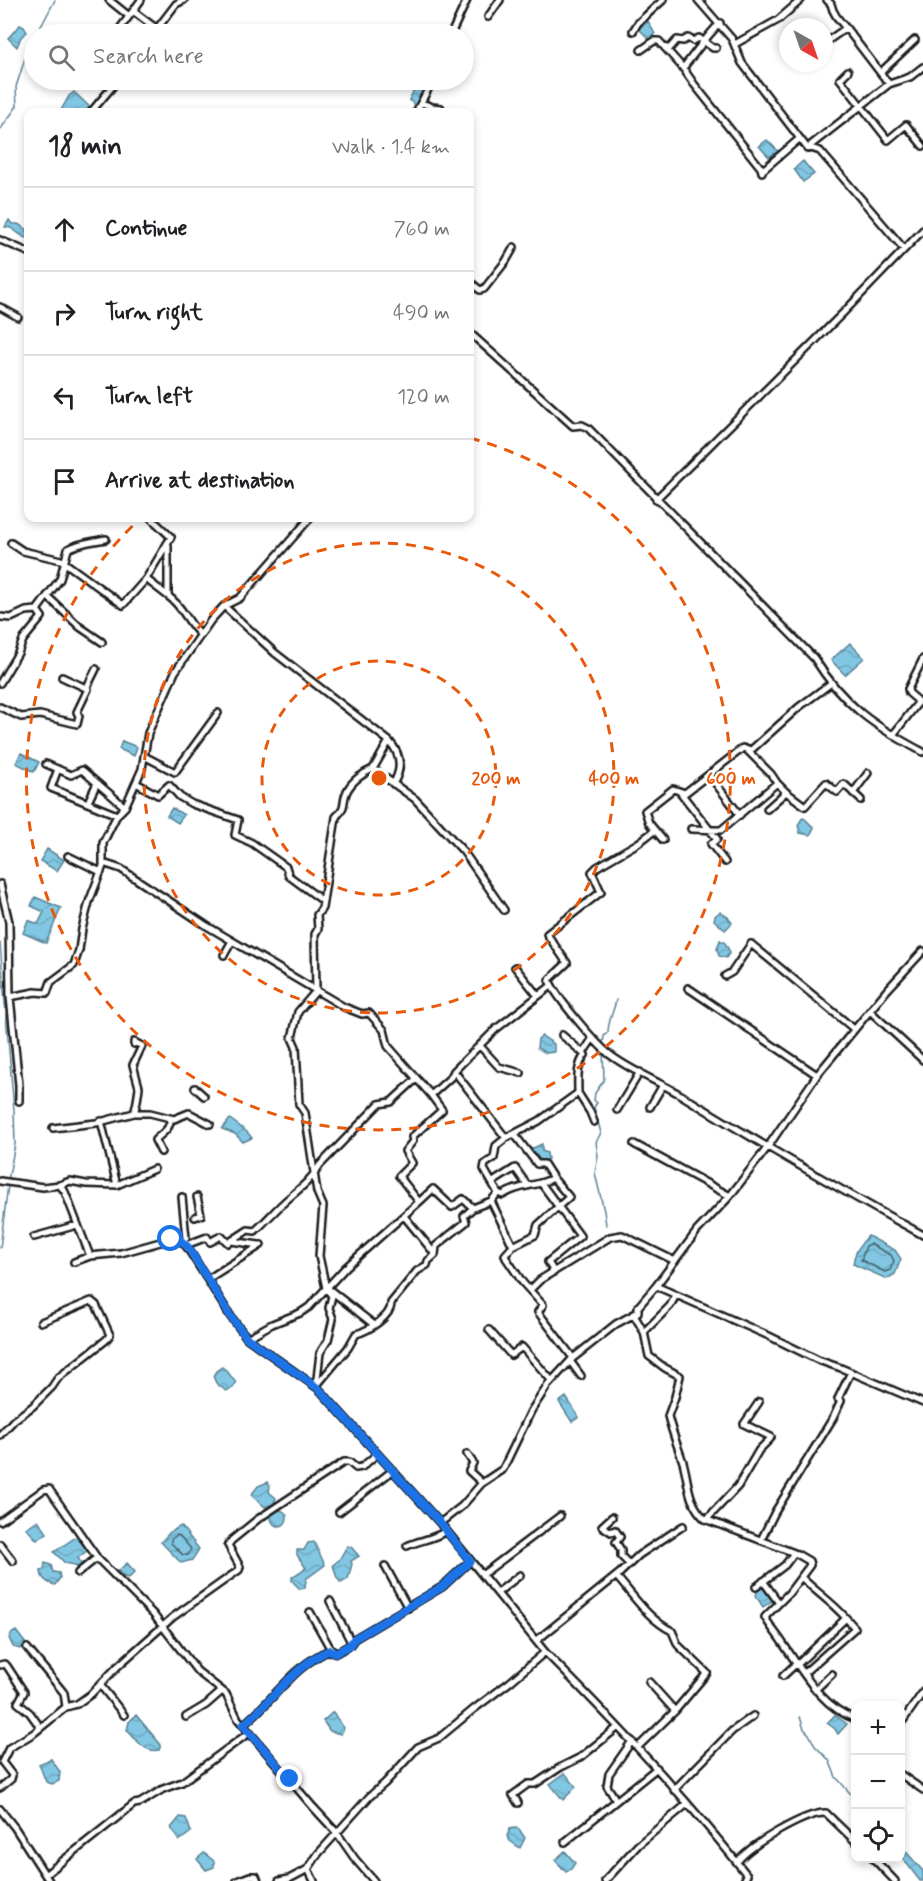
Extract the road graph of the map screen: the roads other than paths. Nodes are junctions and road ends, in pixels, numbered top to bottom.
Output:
1 (109, 0) edge
2 (141, 0) edge
3 (467, 0) edge
4 (500, 0) edge
5 (663, 0) edge
6 (698, 0) edge
7 (801, 0) edge
8 (827, 0) edge
9 (180, 1) edge
10 (131, 13) junction
11 (488, 17) dead end
12 (720, 23) junction
13 (123, 24) edge
14 (149, 24) edge
15 (161, 24) edge
16 (456, 24) edge
17 (846, 28) junction
18 (633, 32) dead end
19 (833, 37) edge
20 (915, 40) dead end
21 (704, 41) junction
22 (735, 44) junction
23 (665, 48) junction
24 (716, 48) dead end
25 (641, 50) dead end
26 (923, 67) edge
27 (683, 68) junction
28 (848, 71) dead end
29 (881, 72) junction
30 (889, 84) junction
31 (110, 90) edge
32 (428, 90) edge
33 (422, 103) junction
34 (861, 105) junction
35 (94, 108) edge
36 (419, 108) edge
37 (441, 108) dead end
38 (799, 140) junction
39 (923, 146) edge
40 (811, 148) junction
41 (923, 230) edge
42 (0, 240) edge
43 (514, 247) dead end
44 (24, 249) edge
45 (904, 249) junction
46 (474, 285) edge
47 (0, 307) edge
48 (18, 317) dead end
49 (474, 337) edge
50 (656, 500) junction
51 (156, 522) edge
52 (306, 522) edge
53 (106, 539) dead end
54 (11, 543) dead end
55 (168, 544) junction
56 (64, 562) junction
57 (146, 579) junction
58 (47, 596) junction
59 (168, 596) junction
60 (224, 606) junction
61 (37, 610) junction
62 (0, 617) edge
63 (201, 635) junction
64 (102, 642) dead end
65 (923, 660) edge
66 (96, 669) dead end
67 (62, 677) dead end
68 (0, 683) edge
69 (830, 684) junction
70 (87, 687) junction
71 (0, 706) edge
72 (218, 713) dead end
73 (893, 735) junction
74 (389, 741) junction
75 (747, 749) junction
76 (923, 752) edge
77 (144, 756) junction
78 (46, 764) dead end
79 (58, 769) junction
80 (373, 769) junction
81 (868, 773) dead end
82 (709, 775) junction
83 (97, 783) junction
84 (136, 783) junction
85 (777, 783) junction
86 (393, 784) junction
87 (680, 790) junction
88 (786, 792) junction
89 (853, 793) junction
90 (861, 800) dead end
91 (88, 802) junction
92 (125, 807) junction
93 (767, 808) dead end
94 (117, 815) junction
95 (740, 815) junction
96 (691, 829) dead end
97 (709, 829) junction
98 (654, 831) junction
99 (663, 840) dead end
100 (68, 856) dead end
101 (725, 862) dead end
102 (104, 863) junction
103 (101, 872) junction
104 (0, 885) edge
105 (323, 901) junction
106 (504, 910) dead end
107 (232, 941) junction
108 (923, 951) edge
109 (224, 955) dead end
110 (514, 967) dead end
111 (725, 976) dead end
112 (552, 986) junction
113 (688, 988) dead end
114 (316, 991) junction
115 (538, 996) junction
116 (10, 997) junction
117 (870, 1011) junction
118 (854, 1029) junction
119 (562, 1035) dead end
120 (593, 1038) junction
121 (134, 1044) dead end
122 (480, 1046) junction
123 (584, 1053) junction
124 (923, 1060) edge
125 (454, 1071) junction
126 (640, 1072) junction
127 (520, 1073) dead end
128 (817, 1075) junction
129 (416, 1079) junction
130 (663, 1085) junction
131 (195, 1088) dead end
132 (578, 1093) junction
133 (431, 1095) junction
134 (204, 1096) dead end
135 (19, 1101) dead end
136 (650, 1107) dead end
137 (617, 1110) dead end
138 (134, 1113) junction
139 (170, 1118) junction
140 (101, 1121) junction
141 (594, 1122) dead end
142 (210, 1124) dead end
143 (52, 1128) dead end
144 (515, 1135) junction
145 (506, 1138) junction
146 (634, 1144) dead end
147 (767, 1148) junction
148 (161, 1152) dead end
149 (154, 1169) dead end
150 (315, 1175) junction
151 (553, 1178) junction
152 (3, 1181) edge
153 (493, 1182) junction
154 (541, 1183) junction
155 (60, 1185) junction
156 (117, 1185) junction
157 (527, 1185) junction
158 (498, 1193) junction
159 (730, 1196) junction
160 (182, 1197) dead end
161 (197, 1197) dead end
162 (491, 1201) junction
163 (419, 1202) junction
164 (558, 1205) junction
165 (473, 1208) junction
166 (404, 1216) junction
167 (195, 1217) dead end
168 (77, 1225) junction
169 (923, 1236) edge
170 (34, 1238) dead end
171 (231, 1241) junction
172 (184, 1244) junction
173 (513, 1246) junction
174 (435, 1255) junction
175 (90, 1256) junction
176 (675, 1261) junction
177 (74, 1262) dead end
178 (554, 1272) junction
179 (208, 1279) junction
180 (656, 1286) junction
181 (326, 1288) junction
182 (530, 1290) junction
183 (676, 1295) junction
184 (634, 1315) junction
185 (41, 1322) dead end
186 (373, 1324) junction
187 (489, 1330) dead end
188 (644, 1332) junction
189 (247, 1338) junction
190 (571, 1360) junction
191 (851, 1372) junction
192 (581, 1376) dead end
193 (552, 1381) junction
194 (316, 1387) junction
195 (759, 1402) dead end
196 (923, 1403) edge
197 (0, 1435) edge
198 (377, 1454) junction
199 (467, 1454) dead end
200 (392, 1471) junction
201 (482, 1483) junction
202 (339, 1512) dead end
203 (561, 1516) dead end
204 (612, 1517) dead end
205 (708, 1519) junction
206 (0, 1521) edge
207 (440, 1523) junction
208 (683, 1526) dead end
209 (446, 1531) junction
210 (761, 1540) junction
211 (0, 1544) edge
212 (407, 1546) dead end
213 (794, 1553) junction
214 (98, 1559) junction
215 (13, 1561) dead end
216 (470, 1561) junction
217 (629, 1564) junction
218 (385, 1566) dead end
219 (78, 1573) dead end
220 (482, 1575) junction
221 (520, 1575) dead end
222 (616, 1576) junction
223 (801, 1577) junction
224 (763, 1581) junction
225 (756, 1587) dead end
226 (497, 1593) junction
227 (330, 1601) dead end
228 (779, 1603) junction
229 (408, 1608) junction
230 (310, 1612) dead end
231 (846, 1618) junction
232 (164, 1627) junction
233 (536, 1641) junction
234 (351, 1642) junction
235 (27, 1647) dead end
236 (545, 1652) junction
237 (336, 1653) junction
238 (798, 1664) junction
239 (0, 1665) edge
240 (804, 1673) junction
241 (832, 1674) dead end
242 (783, 1676) dead end
243 (649, 1682) dead end
244 (100, 1686) junction
245 (816, 1689) junction
246 (222, 1690) junction
247 (922, 1695) edge
248 (66, 1707) junction
249 (675, 1711) junction
250 (124, 1715) dead end
251 (753, 1716) dead end
252 (186, 1717) dead end
253 (851, 1718) edge
254 (905, 1718) edge
255 (243, 1725) junction
256 (40, 1727) junction
257 (617, 1728) junction
258 (250, 1732) junction
259 (632, 1741) junction
260 (638, 1747) junction
261 (657, 1768) junction
262 (905, 1777) edge
263 (0, 1788) edge
264 (674, 1790) junction
265 (923, 1790) edge
266 (616, 1800) junction
267 (518, 1803) dead end
268 (687, 1804) junction
269 (0, 1809) edge
270 (337, 1833) junction
271 (851, 1838) edge
272 (565, 1842) dead end
273 (737, 1862) junction
274 (878, 1863) edge
275 (308, 1869) junction
276 (47, 1878) edge
277 (237, 1881) edge
278 (258, 1881) edge
279 (279, 1881) edge
280 (314, 1881) edge
281 (374, 1881) edge
282 (605, 1881) edge
283 (744, 1881) edge
284 (896, 1881) edge

1 - 10 street
2 - 10 street
3 - 16 street
4 - 11 street
5 - 18 street
6 - 12 street
7 - 22 street
8 - 17 street
9 - 15 street
10 - 13 street
10 - 14 street
12 - 21 street
12 - 22 street
17 - 19 street
17 - 29 street
20 - 29 street
21 - 23 street
21 - 24 street
21 - 27 street
22 - 38 street
23 - 25 street
23 - 27 street
26 - 30 street
27 - 38 street
28 - 34 street
29 - 30 street
30 - 34 street
31 - 35 street
32 - 33 street
33 - 36 street
33 - 37 street
34 - 39 street
34 - 40 street
38 - 40 street
40 - 45 street
41 - 45 street
42 - 44 street
43 - 46 street
45 - 50 street
47 - 48 street
49 - 50 street
50 - 69 street
51 - 55 street
52 - 60 street
53 - 56 street
54 - 56 street
55 - 57 street
55 - 59 street
56 - 57 street
56 - 58 street
57 - 59 street
58 - 61 street
58 - 64 street
59 - 63 street
60 - 63 street
60 - 74 street
61 - 62 street
61 - 68 street
63 - 77 street
65 - 73 street
66 - 70 street
67 - 70 street
69 - 73 street
69 - 75 street
70 - 71 street
72 - 77 street
73 - 76 street
74 - 80 street
74 - 86 street
75 - 82 street
75 - 85 street
77 - 84 street
78 - 79 street
79 - 83 street
79 - 91 street
80 - 86 street
80 - 105 street
81 - 89 street
82 - 87 street
82 - 95 street
83 - 91 street
83 - 92 street
84 - 92 street
84 - 105 street
85 - 88 street
85 - 95 street
86 - 106 street
87 - 97 street
87 - 98 street
88 - 89 street
88 - 93 street
89 - 90 street
91 - 94 street
92 - 94 street
94 - 102 street
95 - 97 street
96 - 97 street
97 - 101 street
98 - 99 street
98 - 112 street
100 - 103 street
102 - 103 street
102 - 107 street
103 - 116 street
104 - 116 street
105 - 114 street
107 - 109 street
107 - 114 street
108 - 117 street
110 - 115 street
111 - 118 street
112 - 115 street
112 - 120 street
113 - 128 street
114 - 129 street
114 - 150 street
115 - 122 street
116 - 135 street
117 - 118 street
117 - 124 street
118 - 128 street
119 - 123 street
120 - 123 street
120 - 126 street
121 - 138 street
122 - 125 street
122 - 127 street
123 - 132 street
125 - 133 street
125 - 145 street
126 - 130 street
126 - 137 street
128 - 147 street
129 - 133 street
129 - 150 street
130 - 136 street
130 - 147 street
131 - 134 street
132 - 141 street
132 - 144 street
133 - 163 street
138 - 139 street
138 - 140 street
139 - 142 street
139 - 148 street
140 - 143 street
140 - 156 street
144 - 145 street
144 - 151 street
145 - 153 street
146 - 159 street
147 - 159 street
147 - 169 street
149 - 156 street
150 - 171 street
150 - 181 street
151 - 154 street
151 - 164 street
152 - 155 street
153 - 157 street
153 - 158 street
154 - 157 street
154 - 164 street
155 - 156 street
155 - 168 street
157 - 158 street
158 - 162 street
159 - 176 street
160 - 172 street
161 - 167 street
162 - 165 street
162 - 173 street
163 - 165 street
163 - 166 street
164 - 173 street
164 - 178 street
165 - 174 street
166 - 174 street
166 - 181 street
168 - 170 street
168 - 175 street
171 - 172 street
171 - 179 street
172 - 175 street
172 - 179 street
173 - 182 street
174 - 186 street
175 - 177 street
176 - 178 street
176 - 180 street
178 - 182 street
179 - 189 street
180 - 183 street
180 - 184 street
181 - 186 street
181 - 189 street
181 - 194 street
182 - 190 street
183 - 188 street
183 - 191 street
184 - 188 street
184 - 190 street
185 - 197 street
186 - 194 street
187 - 193 street
188 - 205 street
189 - 194 street
190 - 192 street
190 - 193 street
191 - 196 street
191 - 210 street
193 - 201 street
194 - 198 street
195 - 205 street
198 - 200 street
198 - 232 street
199 - 201 street
200 - 202 street
200 - 207 street
201 - 207 street
203 - 220 street
204 - 217 street
205 - 210 street
206 - 214 street
207 - 209 street
208 - 217 street
209 - 212 street
209 - 216 street
210 - 213 street
211 - 215 street
213 - 223 street
213 - 224 street
214 - 219 street
214 - 232 street
216 - 220 street
216 - 229 street
217 - 222 street
218 - 229 street
220 - 226 street
221 - 226 street
222 - 233 street
222 - 249 street
223 - 228 street
223 - 231 street
224 - 225 street
224 - 228 street
226 - 233 street
227 - 234 street
228 - 238 street
229 - 234 street
230 - 237 street
231 - 238 street
231 - 240 street
232 - 244 street
232 - 246 street
233 - 236 street
234 - 237 street
235 - 248 street
236 - 257 street
236 - 270 street
237 - 255 street
238 - 240 street
238 - 242 street
239 - 256 street
240 - 245 street
241 - 245 street
243 - 249 street
244 - 248 street
244 - 250 street
245 - 253 street
246 - 252 street
246 - 255 street
247 - 254 street
248 - 256 street
249 - 260 street
251 - 264 street
255 - 258 street
256 - 263 street
257 - 259 street
257 - 267 street
258 - 270 street
258 - 276 street
259 - 260 street
259 - 266 street
260 - 261 street
261 - 264 street
261 - 266 street
262 - 265 street
264 - 268 street
266 - 272 street
268 - 273 street
268 - 282 street
269 - 276 street
270 - 275 street
270 - 281 street
271 - 273 street
273 - 283 street
274 - 284 street
275 - 279 street
275 - 280 street
277 - 278 street

